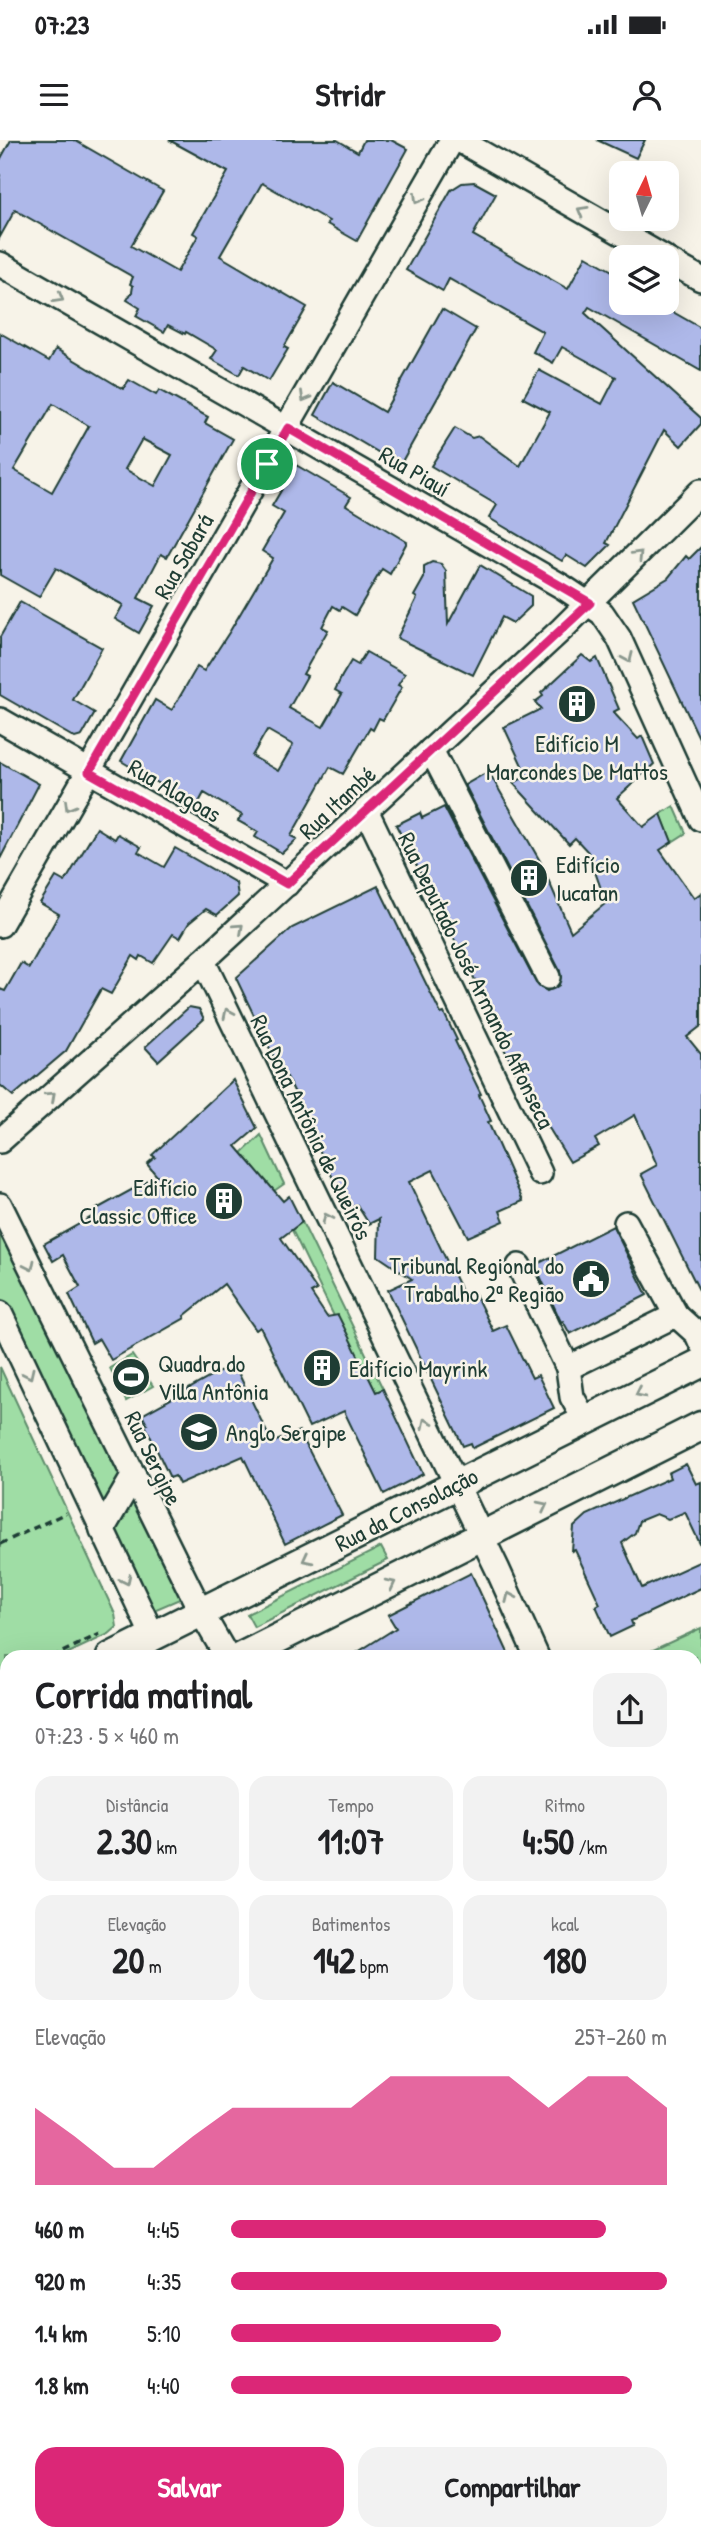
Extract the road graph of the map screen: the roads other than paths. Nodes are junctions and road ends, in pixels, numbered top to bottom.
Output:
1 (452, 140) edge
2 (459, 140) edge
3 (642, 245) edge
4 (0, 264) edge
5 (679, 266) edge
6 (701, 279) edge
7 (288, 428) junction
8 (701, 491) edge
9 (590, 603) junction
10 (0, 720) edge
11 (431, 750) junction
12 (89, 772) junction
13 (366, 810) junction
14 (701, 819) edge
15 (287, 884) junction
16 (0, 925) edge
17 (202, 961) junction
18 (548, 977) dead end
19 (0, 1142) edge
20 (540, 1173) dead end
21 (0, 1205) edge
22 (626, 1223) dead end
23 (519, 1266) dead end
24 (0, 1313) edge
25 (676, 1315) junction
26 (701, 1343) edge
27 (701, 1363) edge
28 (568, 1368) junction
29 (585, 1420) junction
30 (701, 1426) edge
31 (134, 1475) junction
32 (456, 1485) junction
33 (102, 1530) junction
34 (482, 1537) junction
35 (201, 1612) junction
36 (153, 1636) junction
37 (106, 1646) edge
38 (223, 1650) edge
39 (256, 1650) edge
40 (534, 1650) edge

1 -> 7 street, Rua Sabará
3 -> 2 street
4 -> 7 street, Rua Piauí
5 - 6 street
7 - 9 street, Rua Piauí
7 - 12 street, Rua Sabará
9 -> 8 street, Rua Itambé
9 - 11 street, Rua Itambé
9 -> 14 street, Rua Piauí
10 - 12 street, Rua Alagoas
11 - 13 street, Rua Itambé
11 - 18 street
12 - 15 street, Rua Alagoas
12 -> 16 street, Rua Sabará
13 - 15 street, Rua Itambé
13 - 20 street, Rua Deputado José Armando Affonseca
17 -> 15 street, Rua Itambé
19 -> 17 street, Rua Itambé
32 -> 17 street, Rua Dona Antônia de Queirós
21 -> 31 street, Rua Sergipe
22 - 25 street
23 - 28 street
24 -> 33 street
25 - 26 street
25 - 28 street
27 -> 29 main road, Rua da Consolação
28 - 29 street
29 - 32 main road, Rua da Consolação
34 -> 30 main road
31 - 33 street
31 - 35 street, Rua Sergipe
32 - 34 street, Rua Dona Antônia de Queirós
32 -> 35 main road, Rua da Consolação
33 -> 36 street
39 -> 34 main road
40 -> 34 street, Rua Dona Antônia de Queirós
35 - 36 main road, Rua da Consolação
35 - 38 street, Rua Sergipe
36 - 37 main road, Rua da Consolação

